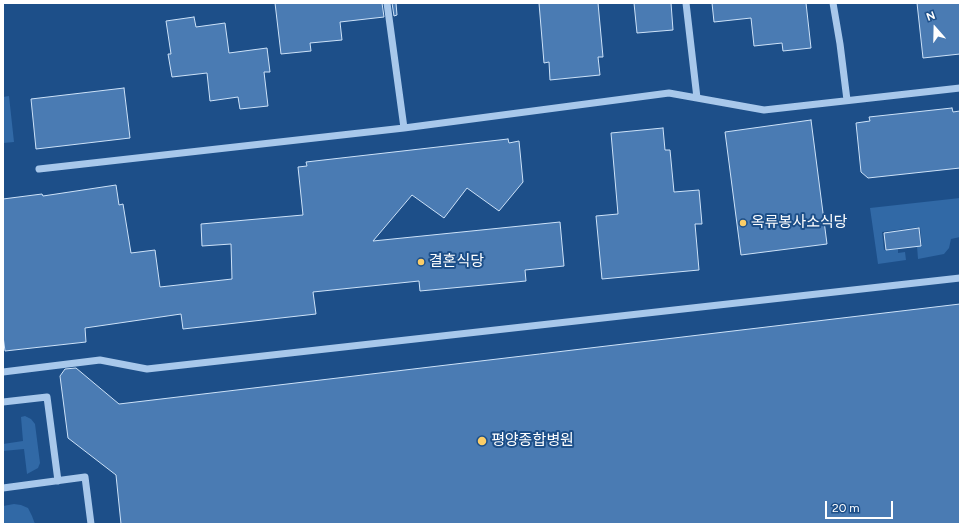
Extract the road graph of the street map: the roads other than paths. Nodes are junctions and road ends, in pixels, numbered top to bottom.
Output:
1 (387, 3) edge
2 (686, 3) edge
3 (832, 3) edge
4 (960, 88) edge
5 (697, 98) junction
6 (847, 100) junction
7 (404, 128) junction
8 (39, 169) dead end
9 (960, 278) edge
10 (3, 372) edge
11 (3, 402) edge
12 (58, 481) junction
13 (3, 488) edge
14 (91, 524) edge

1 - 7 street
2 - 5 street
3 - 6 street
4 - 6 street
5 - 6 street
5 - 7 street
7 - 8 street
9 - 10 street
11 - 12 street
12 - 13 street
12 - 14 street

